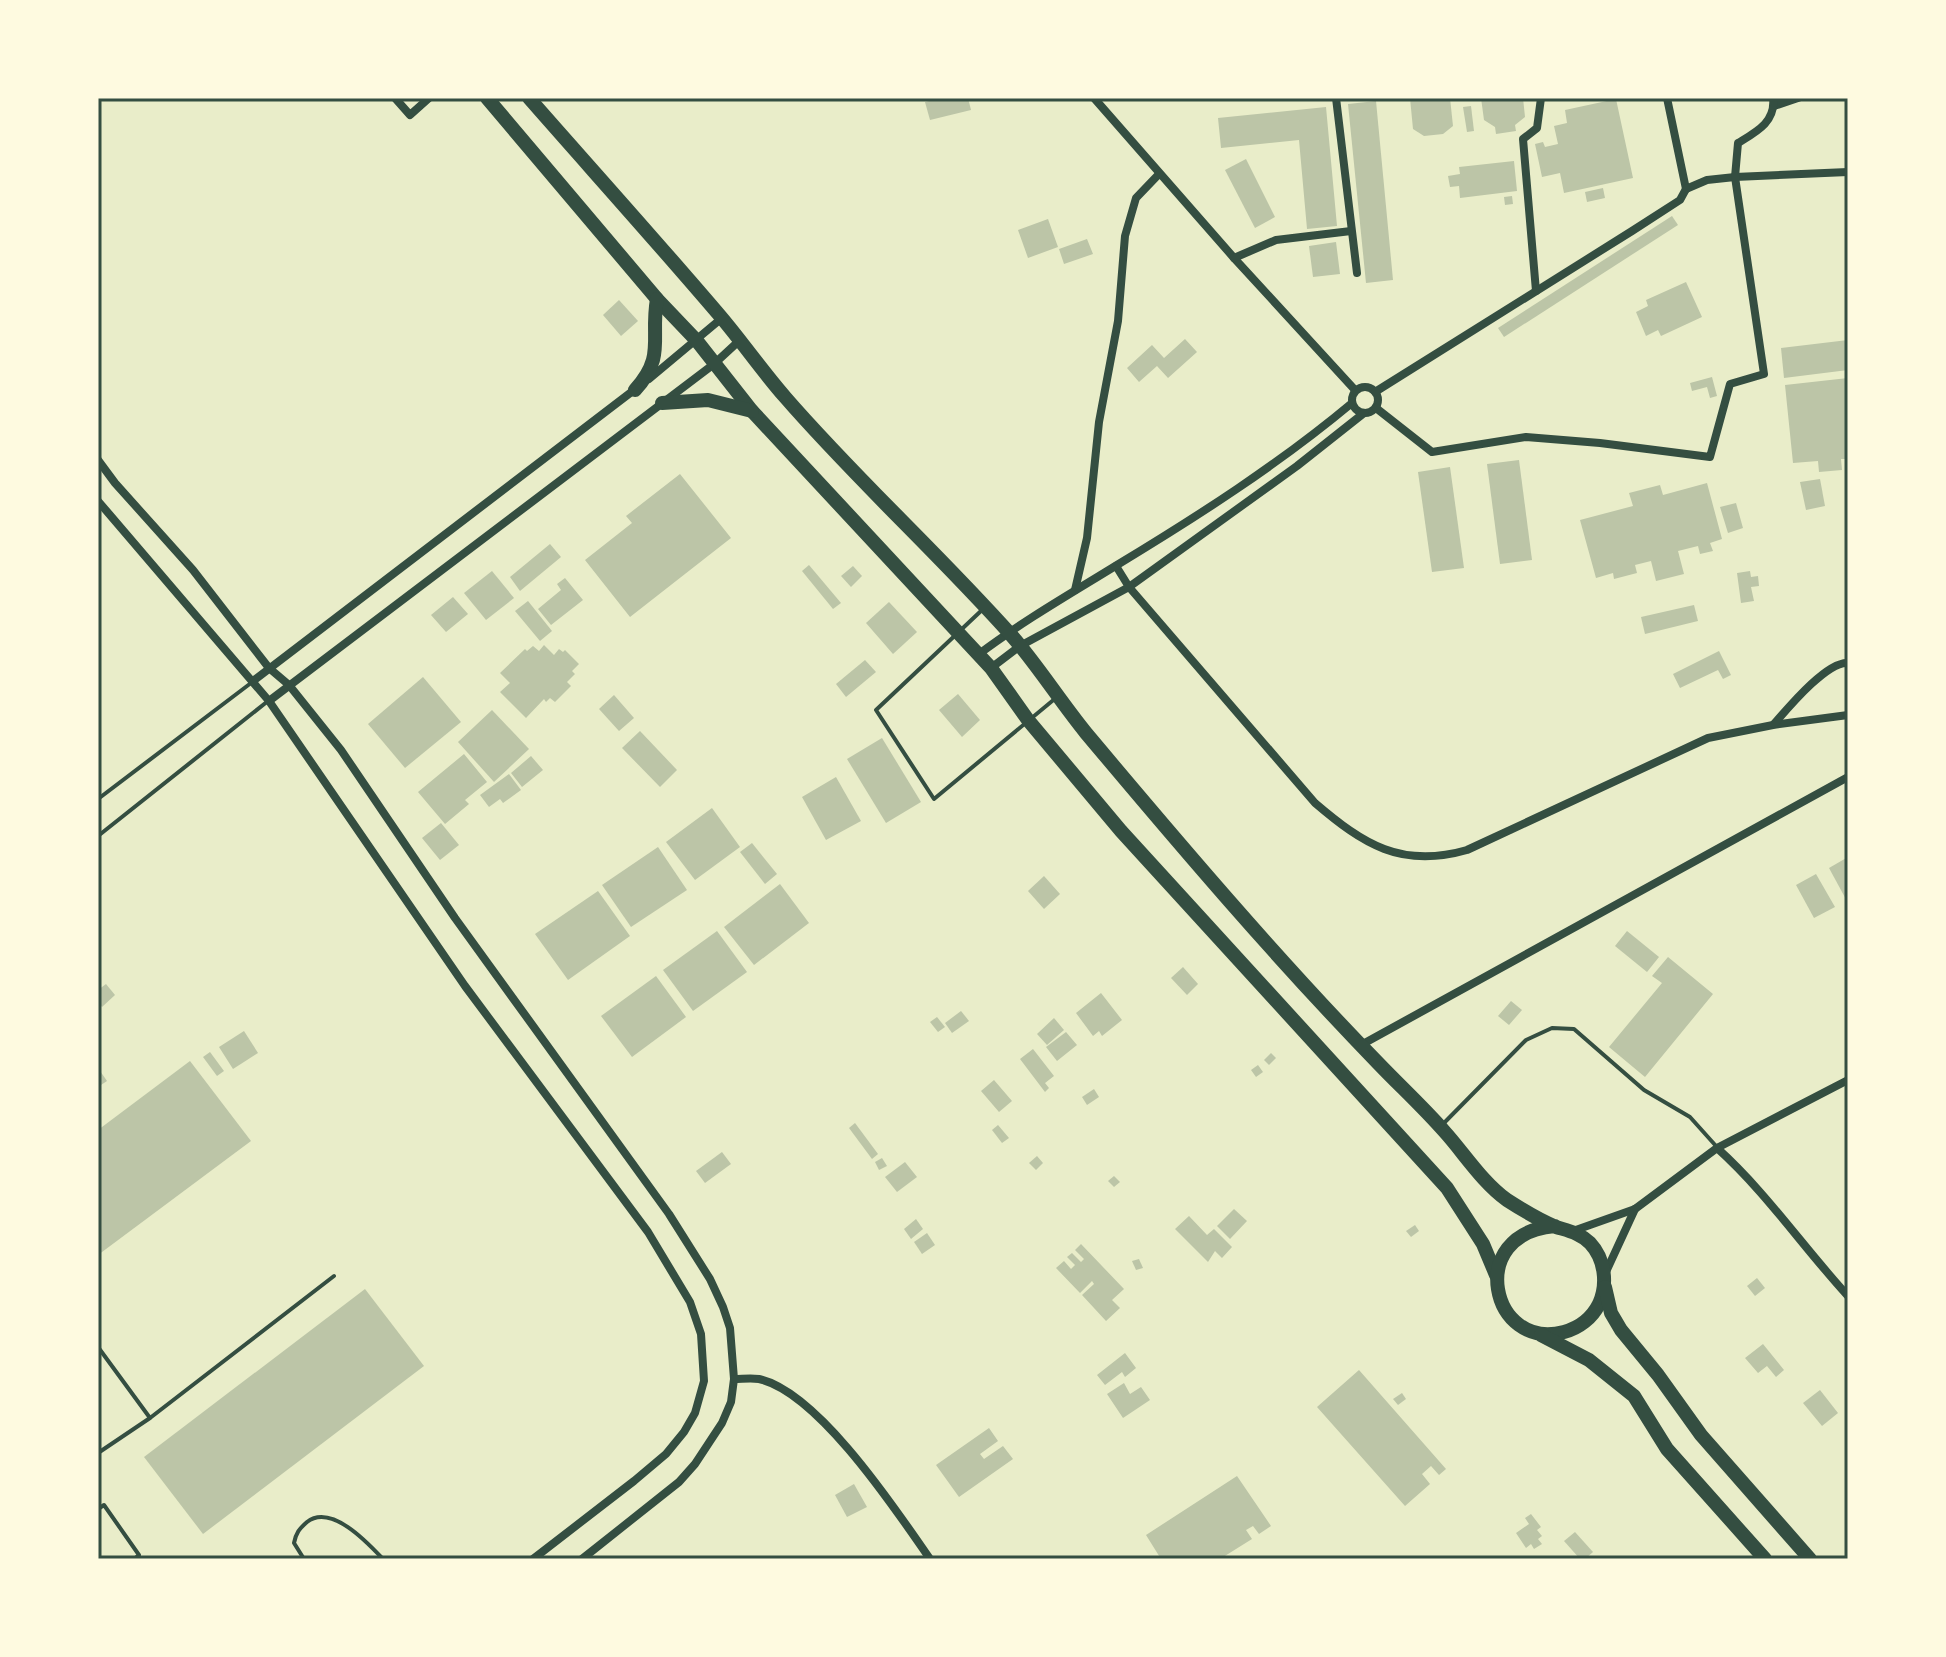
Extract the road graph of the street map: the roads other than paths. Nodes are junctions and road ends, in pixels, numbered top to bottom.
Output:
1 (395, 98) edge
2 (429, 98) edge
3 (487, 98) edge
4 (529, 98) edge
5 (1094, 98) edge
6 (1336, 98) edge
7 (1541, 98) edge
8 (1667, 98) edge
9 (1798, 98) edge
10 (1773, 102) edge
11 (1848, 172) edge
12 (1159, 174) junction
13 (1735, 177) junction
14 (1686, 189) junction
15 (1351, 231) junction
16 (1234, 258) junction
17 (1357, 273) dead end
18 (1536, 291) junction
19 (657, 299) junction
20 (722, 318) junction
21 (740, 340) junction
22 (697, 341) junction
23 (714, 364) junction
24 (635, 390) junction
25 (1355, 390) junction
26 (1375, 392) junction
27 (662, 403) junction
28 (1352, 403) junction
29 (1376, 408) junction
30 (752, 411) junction
31 (1364, 413) junction
32 (98, 460) edge
33 (98, 501) edge
34 (1116, 566) junction
35 (1129, 587) junction
36 (1075, 590) junction
37 (984, 608) junction
38 (959, 632) junction
39 (1008, 632) junction
40 (1020, 646) junction
41 (979, 654) junction
42 (1848, 663) edge
43 (269, 668) junction
44 (991, 668) junction
45 (253, 681) junction
46 (289, 685) junction
47 (1058, 696) junction
48 (269, 701) junction
49 (1848, 715) edge
50 (1028, 720) junction
51 (1773, 725) junction
52 (1848, 777) edge
53 (98, 799) edge
54 (98, 836) edge
55 (1361, 1045) junction
56 (1848, 1080) edge
57 (1440, 1127) junction
58 (1717, 1148) junction
59 (1635, 1209) junction
60 (1555, 1226) junction
61 (1573, 1231) junction
62 (1496, 1275) junction
63 (334, 1276) dead end
64 (1604, 1280) junction
65 (1848, 1296) edge
66 (1537, 1333) junction
67 (98, 1347) edge
68 (734, 1379) junction
69 (150, 1418) junction
70 (98, 1453) edge
71 (98, 1509) edge
72 (381, 1558) edge
73 (134, 1559) edge
74 (304, 1559) edge
75 (533, 1559) edge
76 (582, 1559) edge
77 (930, 1559) edge
78 (1765, 1559) edge
79 (1810, 1559) edge

1 - 2 street
3 - 19 highway
4 - 20 highway
5 - 12 street
6 - 15 street
7 - 18 street
8 - 14 street
9 - 10 street
10 - 13 street
11 - 13 street
12 - 16 street
12 - 36 street
13 - 14 street
13 - 29 street
14 - 18 street
15 - 16 street
15 - 17 street
16 - 25 street
18 - 26 street
19 - 22 highway
19 - 24 highway
20 - 21 highway
20 - 22 street
21 - 23 street
21 - 37 highway
22 - 23 highway
22 - 24 street
23 - 27 street
23 - 30 highway
24 - 43 street
25 - 26 street
25 - 28 street
26 - 29 street
27 - 30 highway
27 - 46 street
28 - 31 street
28 - 34 street
29 - 31 street
30 - 38 highway
31 - 35 street
32 - 43 street
33 - 45 street
34 - 35 street
34 - 36 street
35 - 40 street
35 - 51 street
36 - 39 street
37 - 38 lane
37 - 39 highway
38 - 41 highway
38 - 50 lane
39 - 40 highway
39 - 41 street
40 - 44 street
40 - 47 highway
41 - 44 highway
42 - 51 street
43 - 45 street
43 - 46 street
44 - 50 highway
45 - 48 street
45 - 53 lane
46 - 48 street
46 - 68 street
47 - 50 lane
47 - 55 highway
48 - 54 lane
48 - 75 street
49 - 51 street
50 - 62 highway
52 - 55 street
55 - 57 highway
56 - 58 street
57 - 58 lane
57 - 60 highway
58 - 59 street
58 - 65 street
59 - 61 street
59 - 64 street
60 - 61 highway
60 - 62 highway
61 - 64 highway
62 - 66 highway
63 - 69 lane
64 - 66 highway
64 - 79 highway
66 - 78 highway
67 - 69 lane
68 - 76 street
68 - 77 street
69 - 70 lane
71 - 73 lane
72 - 74 lane

